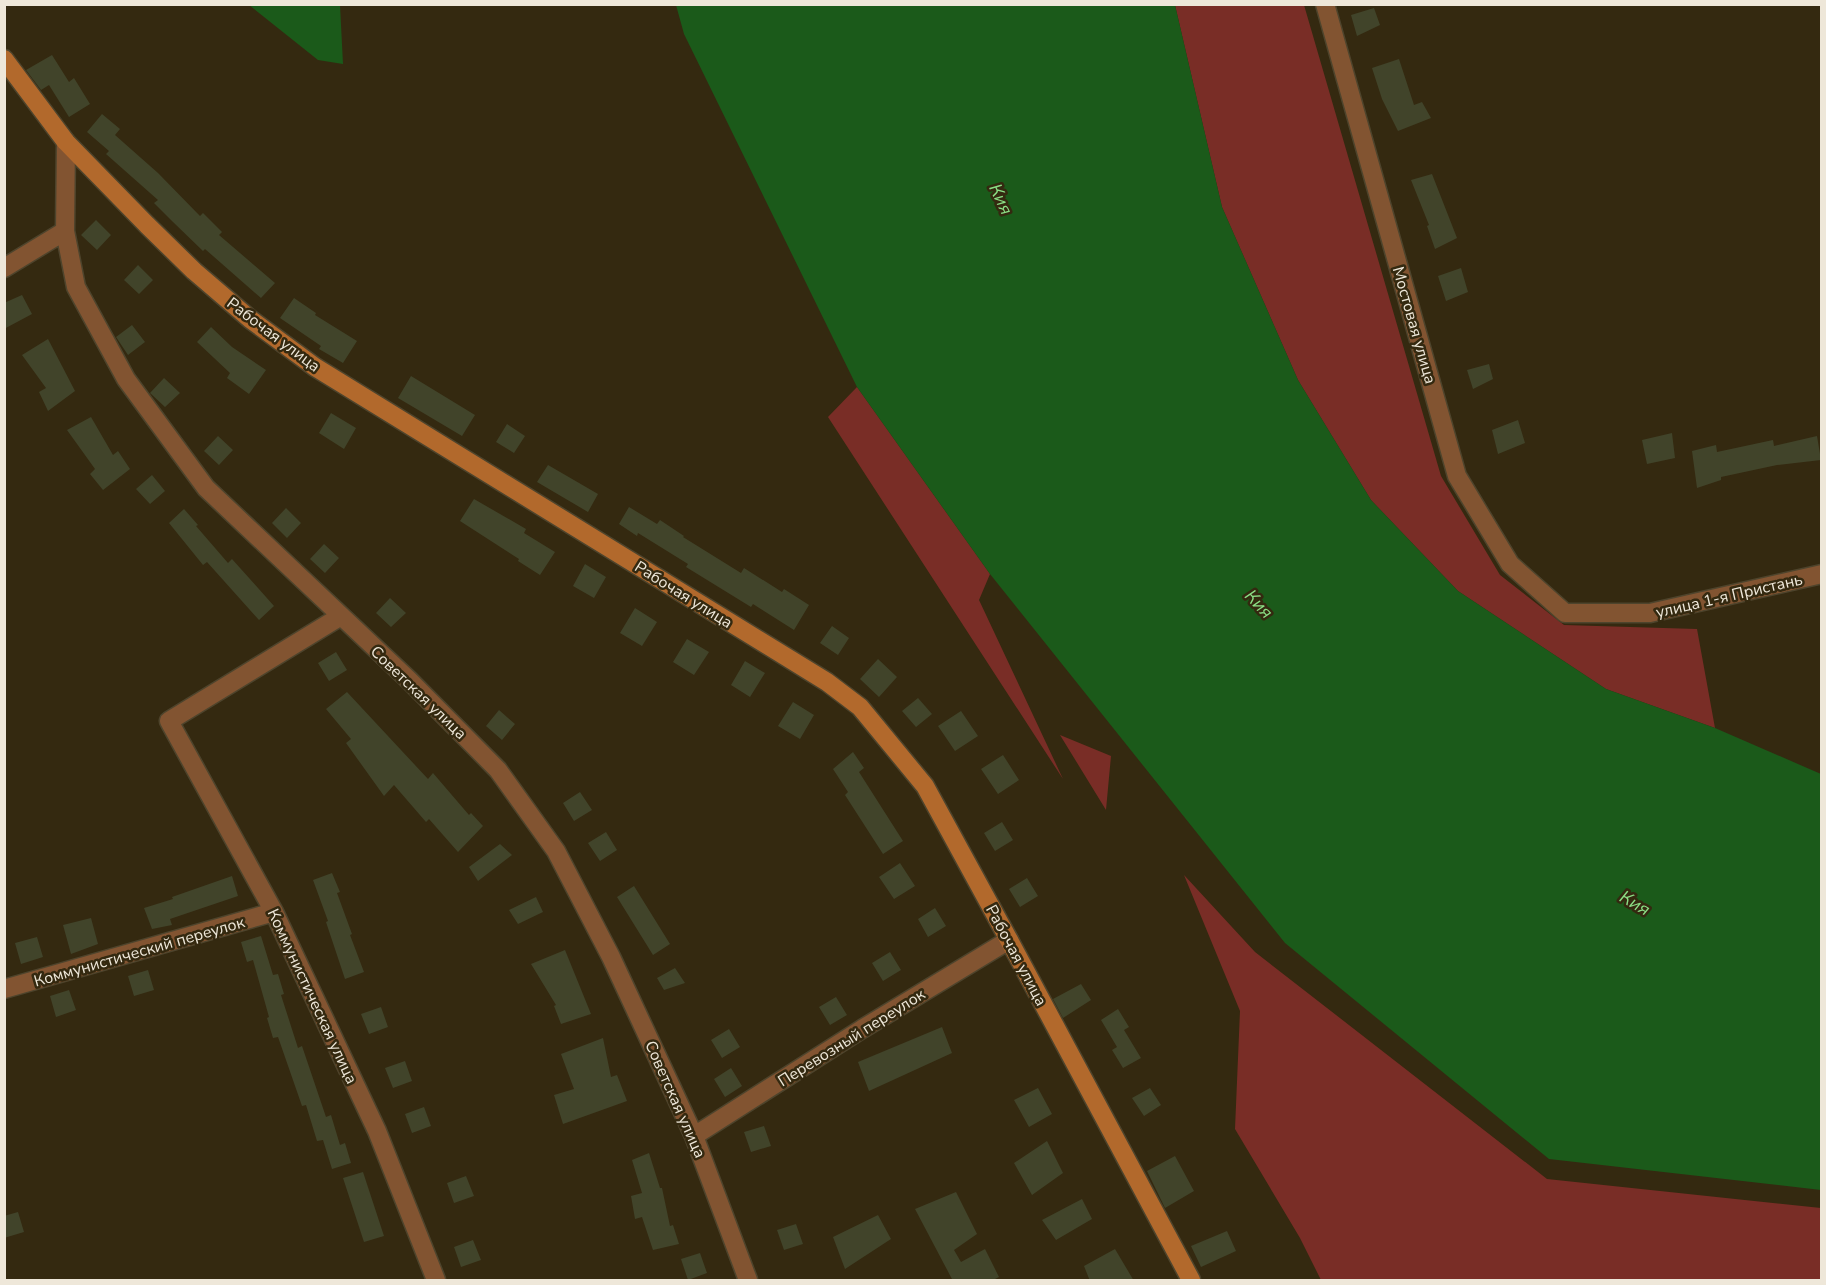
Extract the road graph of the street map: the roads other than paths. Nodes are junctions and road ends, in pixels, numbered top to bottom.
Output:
1 (1325, 4) edge
2 (4, 59) edge
3 (66, 142) junction
4 (65, 231) junction
5 (4, 268) edge
6 (1821, 574) edge
7 (1565, 613) joint
8 (341, 616) junction
9 (274, 912) junction
10 (1009, 940) junction
11 (4, 989) edge
12 (694, 1136) junction
13 (436, 1281) edge
14 (748, 1281) edge
15 (1191, 1281) edge

1 - 7 street, Мостовая улица
2 - 3 main road, Рабочая улица
3 - 4 street, Советская улица
3 - 10 main road, Рабочая улица
4 - 5 street
4 - 8 street, Советская улица
6 - 7 street, улица 1-я Пристань
8 - 9 street, Коммунистическая улица
8 - 12 street, Советская улица
9 - 11 street, Коммунистический переулок
9 - 13 street, Коммунистическая улица
10 - 12 street, Перевозный переулок
10 - 15 main road, Рабочая улица
12 - 14 street, Советская улица

